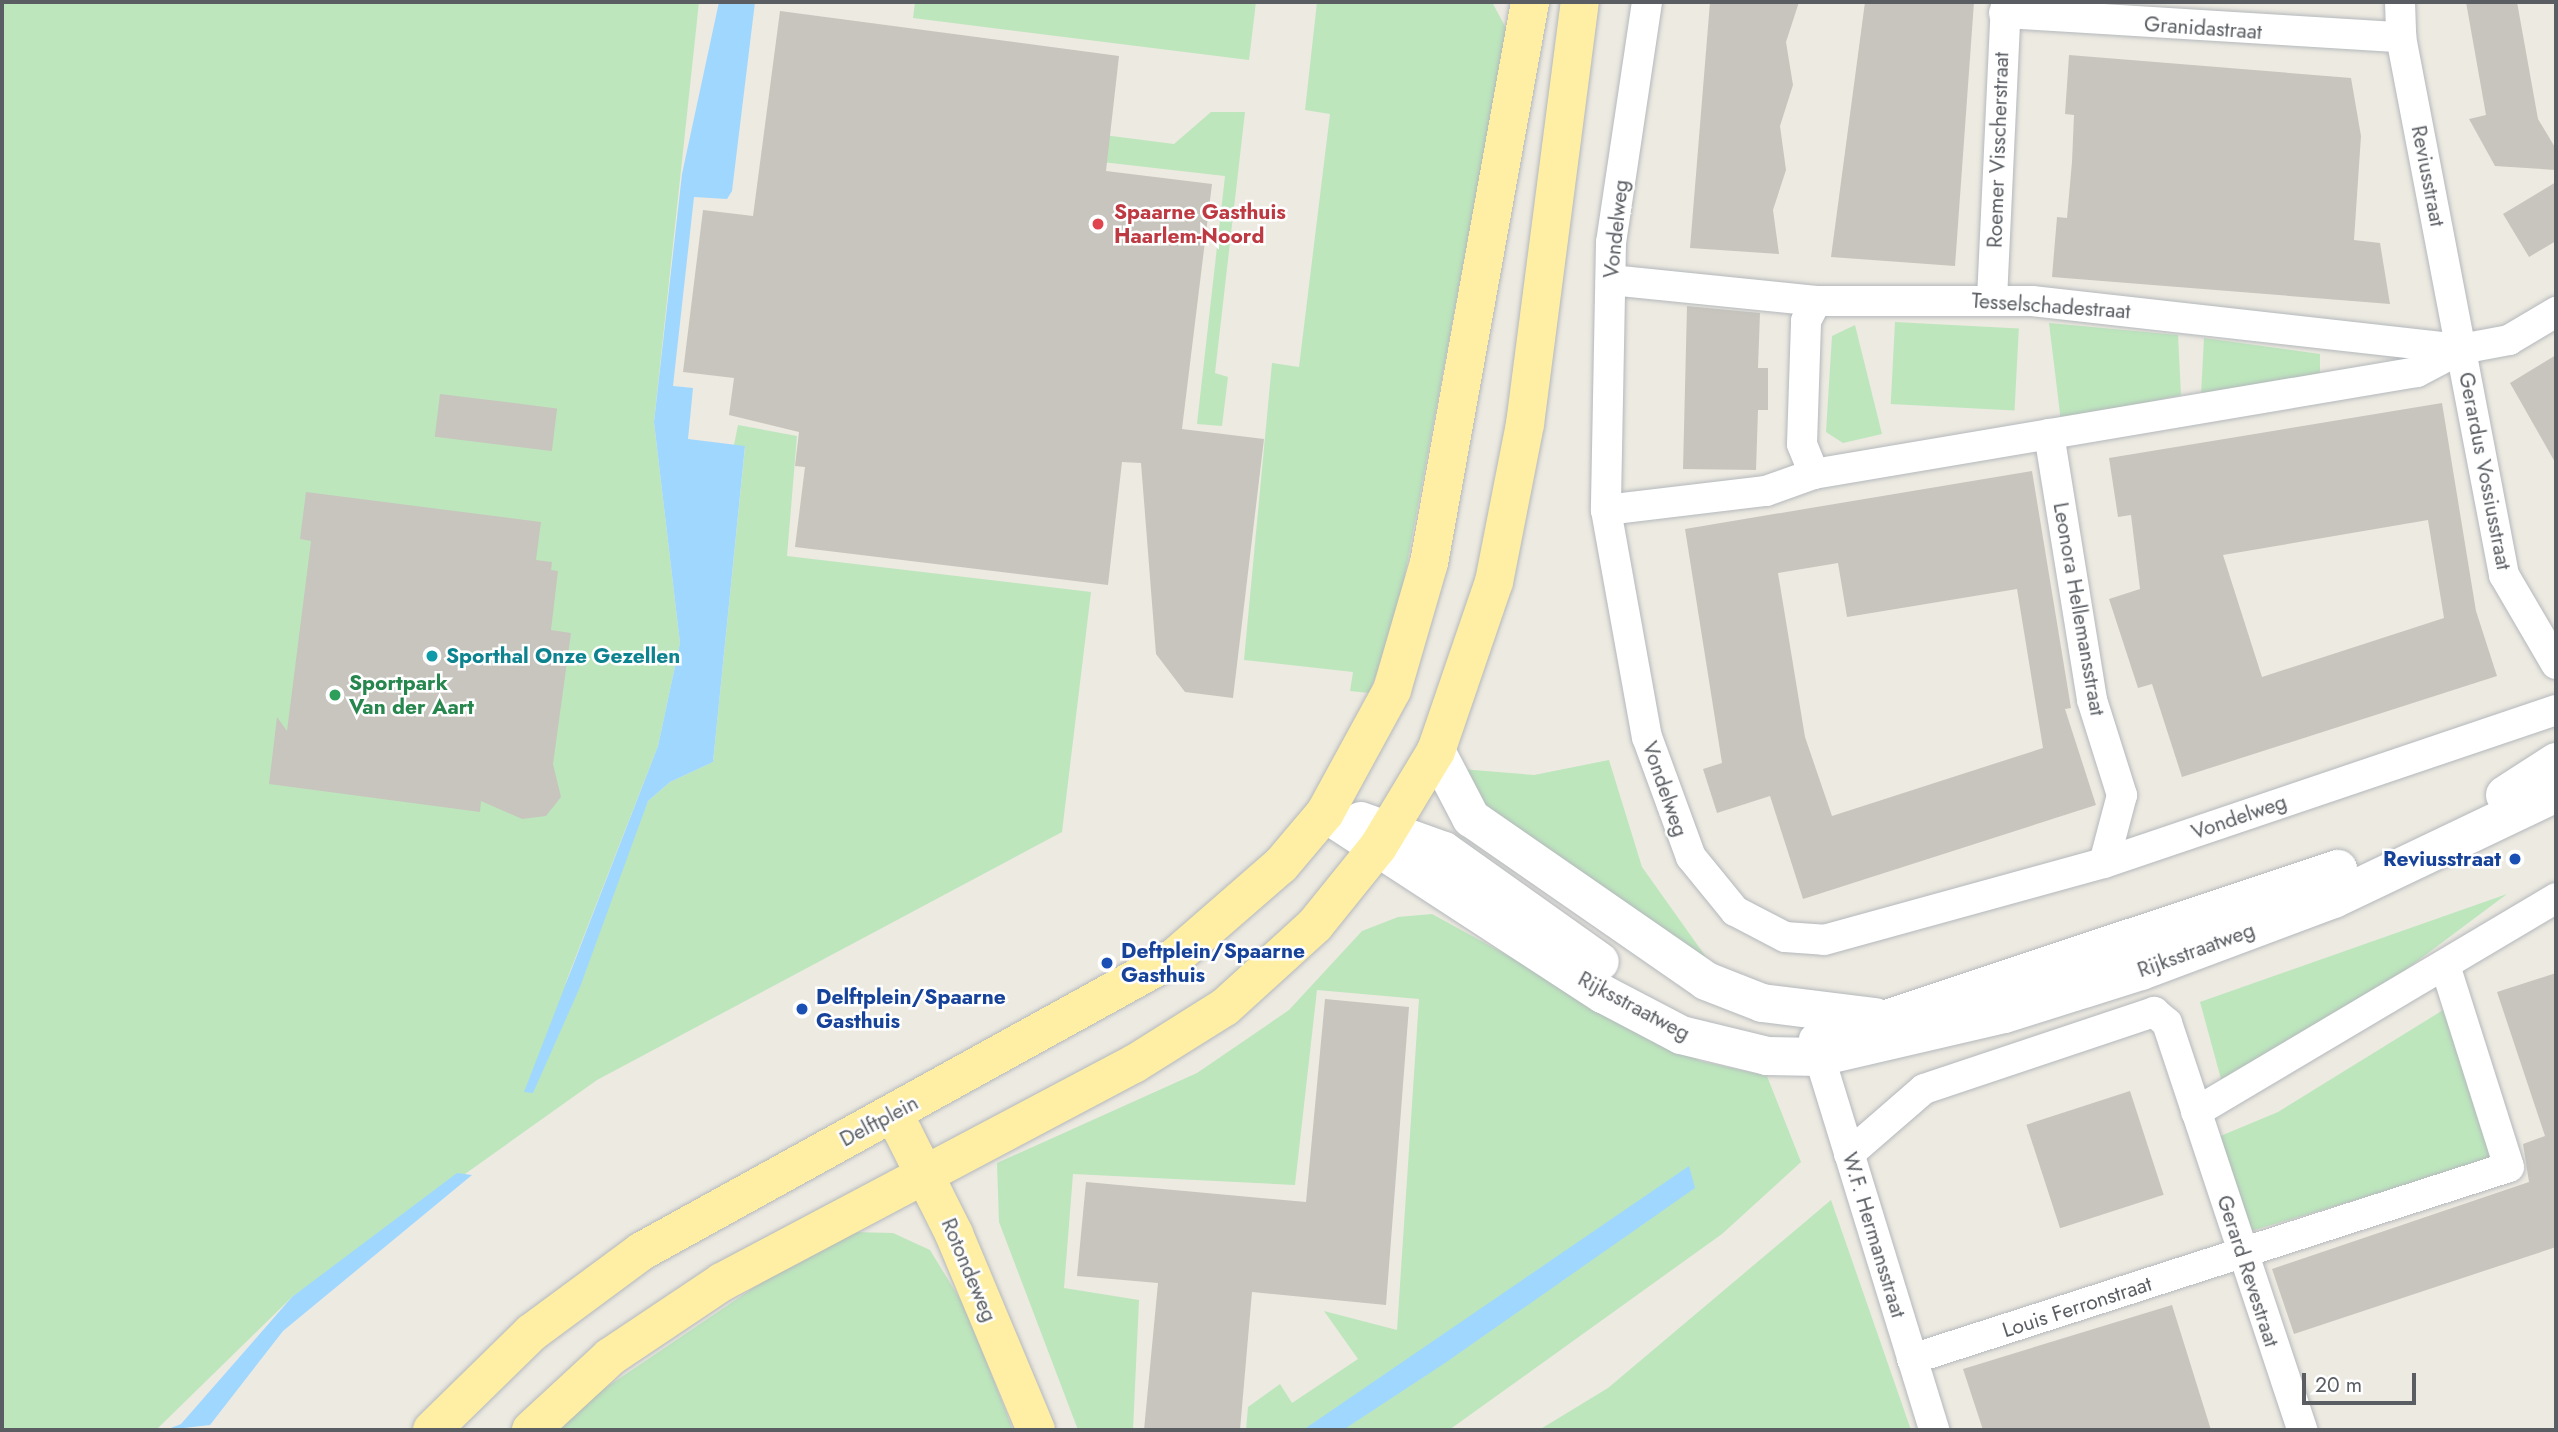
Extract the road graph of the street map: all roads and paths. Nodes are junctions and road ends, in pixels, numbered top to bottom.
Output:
1 (1530, 2) edge
2 (1580, 2) edge
3 (1647, 2) edge
4 (2400, 2) edge
5 (2005, 7) edge
6 (2402, 37) junction
7 (1611, 280) junction
8 (1992, 299) junction
9 (1816, 301) junction
10 (2556, 312) edge
11 (2461, 349) junction
12 (2049, 435) junction
13 (1814, 474) junction
14 (1606, 510) junction
15 (2556, 664) edge
16 (2556, 710) edge
17 (1436, 751) junction
18 (2556, 762) edge
19 (2556, 793) edge
20 (1325, 813) junction
21 (1385, 837) junction
22 (2104, 863) junction
23 (2556, 898) edge
24 (2445, 965) junction
25 (1877, 1018) junction
26 (1817, 1048) junction
27 (2196, 1112) junction
28 (894, 1114) junction
29 (1849, 1154) junction
30 (925, 1172) junction
31 (2241, 1254) junction
32 (1912, 1359) junction
33 (432, 1430) edge
34 (531, 1430) edge
35 (1036, 1430) edge
36 (1934, 1430) edge
37 (2302, 1430) edge

1 - 20 main road
2 - 17 main road
3 - 7 street, Vondelweg
4 - 6 street, Reviusstraat
5 - 6 street, Granidastraat
5 - 8 street, Roemer Visscherstraat
6 - 11 street, Reviusstraat
7 - 9 street, Tesselschadestraat
7 - 14 street, Vondelweg
8 - 9 street, Tesselschadestraat
8 - 11 street, Tesselschadestraat
9 - 13 street
10 - 11 street, Tesselschadestraat
11 - 12 street, Tesselschadestraat
11 - 15 street, Gerardus Vossiusstraat
12 - 13 street, Tesselschadestraat
12 - 22 street, Leonora Hellemansstraat
13 - 14 street, Tesselschadestraat
14 - 22 street, Vondelweg
16 - 22 street, Vondelweg
17 - 21 main road
17 - 25 main road, Rijksstraatweg
18 - 25 main road, Rijksstraatweg
19 - 26 main road, Rijksstraatweg
20 - 21 main road, Rijksstraatweg
20 - 28 main road, Delftplein
21 - 26 main road, Rijksstraatweg
21 - 30 main road
23 - 24 street
24 - 27 street
24 - 31 street
25 - 26 main road, Rijksstraatweg
26 - 29 street, W.F. Hermansstraat
27 - 29 street, Rijksstraatweg
27 - 31 street, Gerard Revestraat
28 - 30 main road, Rotondeweg
28 - 33 main road, Delftplein
29 - 32 street, W.F. Hermansstraat
30 - 34 main road
30 - 35 main road, Rotondeweg
31 - 32 street, Louis Ferronstraat
31 - 37 street, Gerard Revestraat
32 - 36 street, W.F. Hermansstraat

